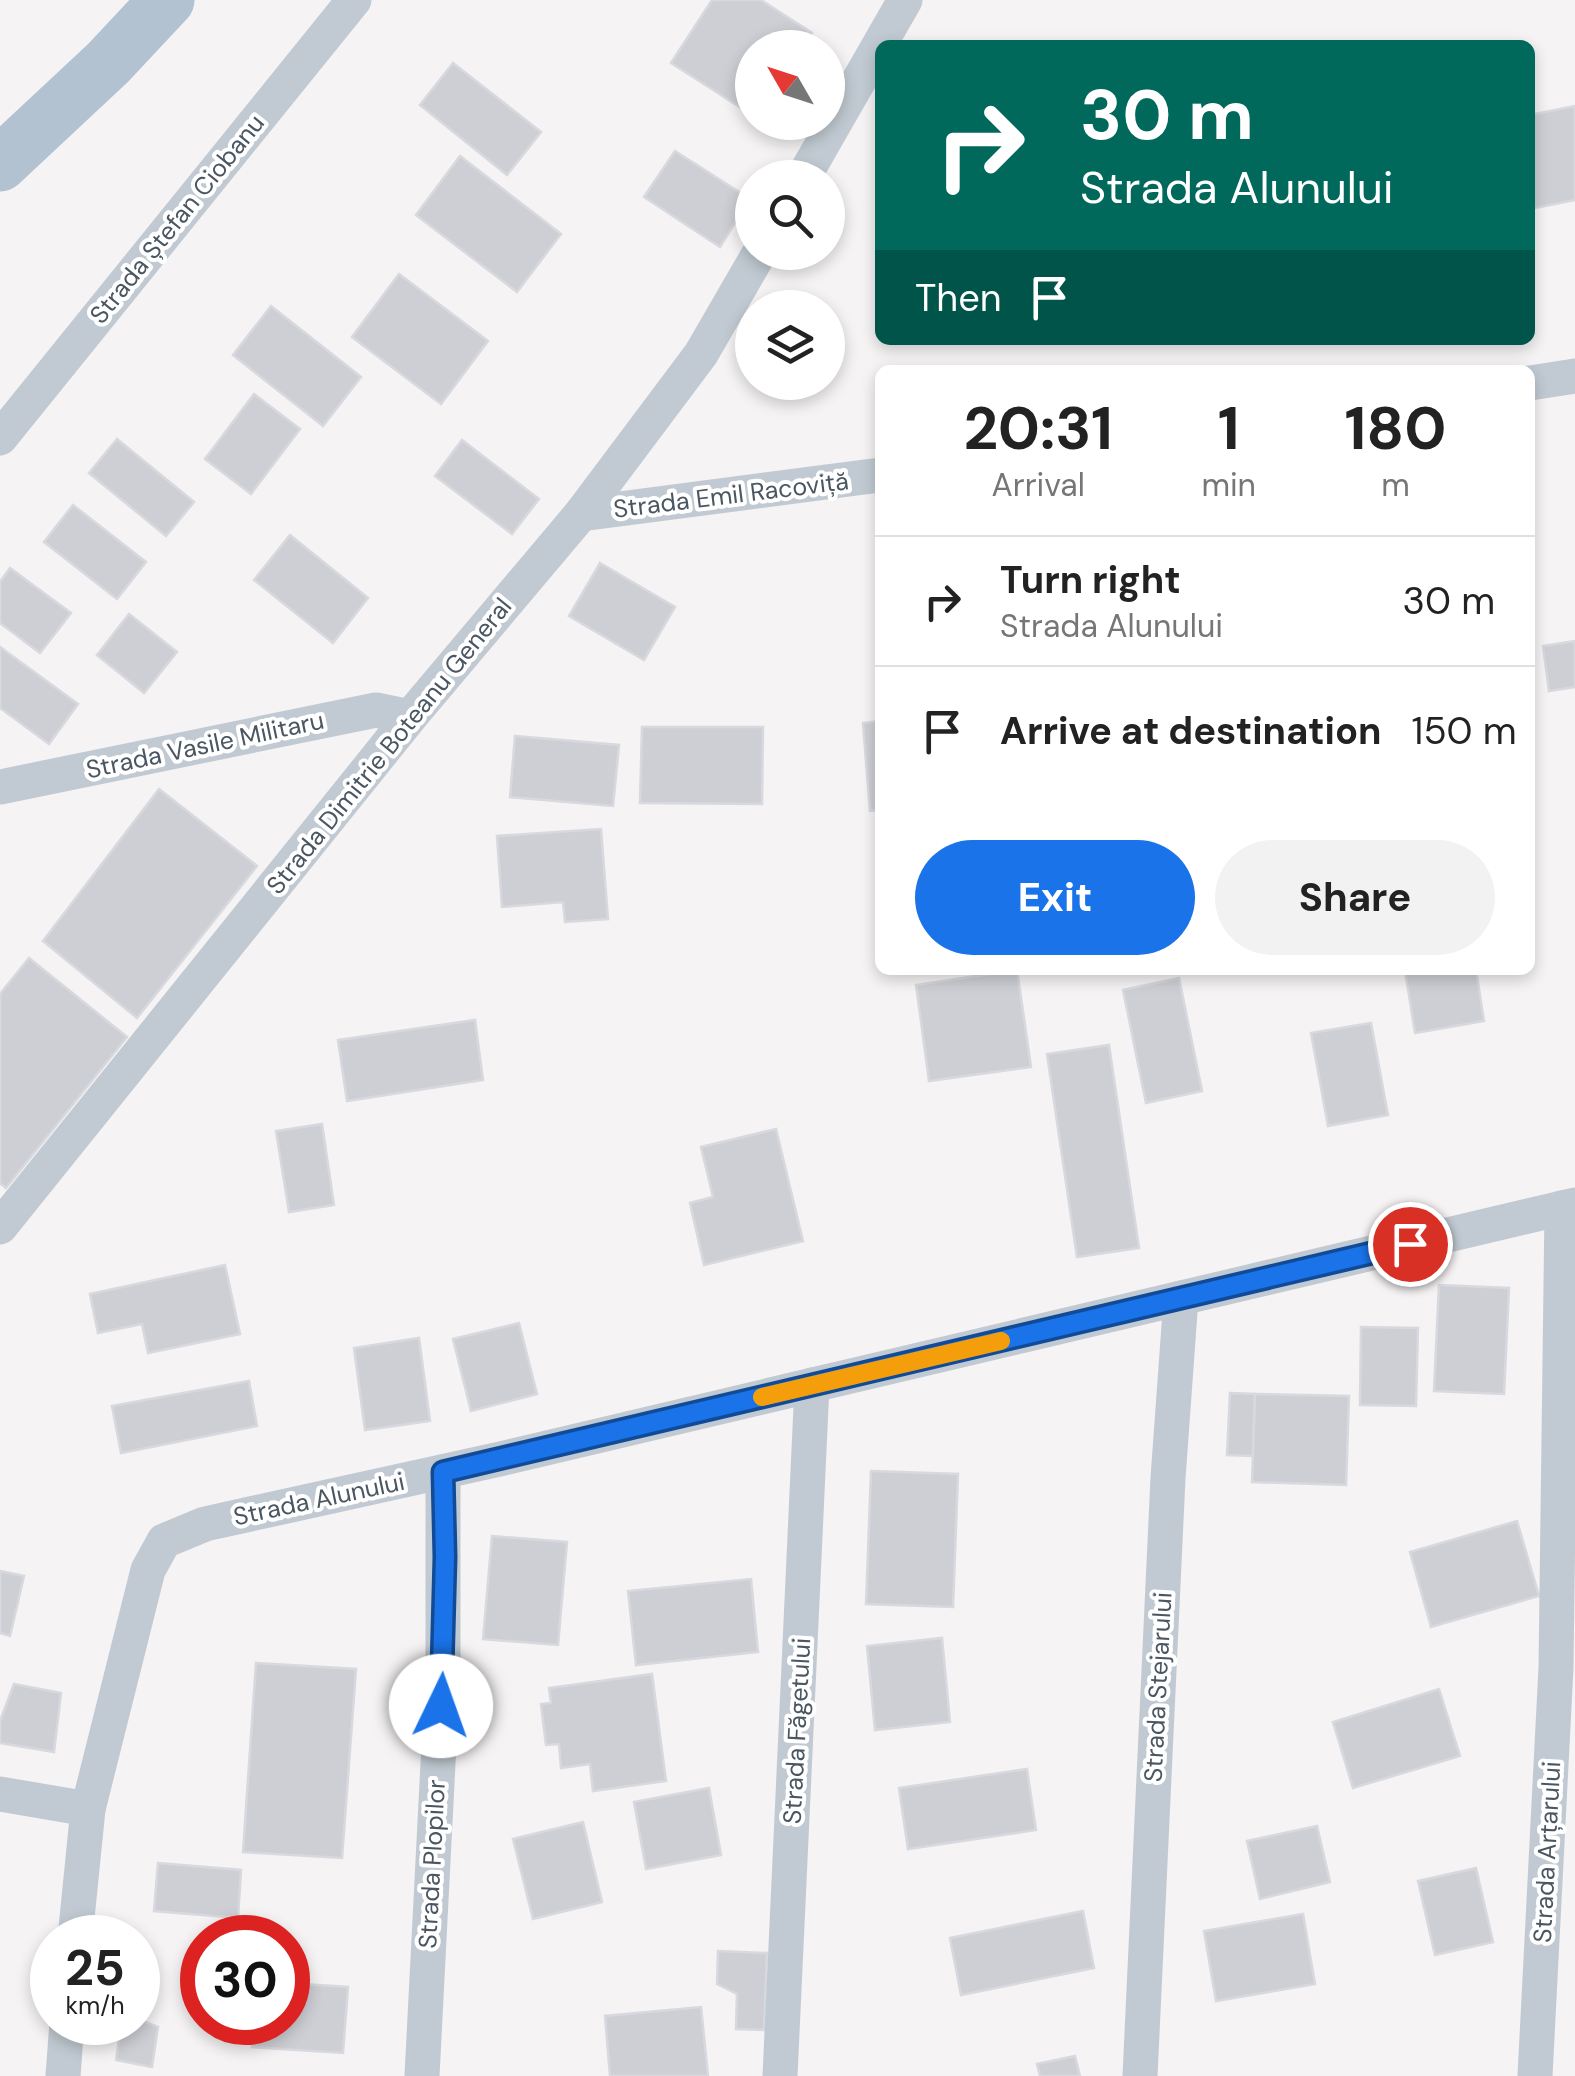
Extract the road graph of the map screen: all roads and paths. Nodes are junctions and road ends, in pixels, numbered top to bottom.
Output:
1 (167, 0) edge
2 (354, 0) edge
3 (906, 0) edge
4 (883, 40) edge
5 (875, 54) edge
6 (813, 160) edge
7 (0, 164) edge
8 (750, 270) edge
9 (1575, 376) edge
10 (1535, 382) edge
11 (0, 438) edge
12 (875, 476) edge
13 (582, 514) junction
14 (410, 717) junction
15 (0, 787) edge
16 (1569, 1207) edge
17 (0, 1227) edge
18 (1181, 1298) junction
19 (812, 1385) junction
20 (443, 1472) junction
21 (0, 1794) edge
22 (88, 1810) junction
23 (77, 1915) edge
24 (66, 2045) edge
25 (64, 2076) edge
26 (422, 2076) edge
27 (780, 2076) edge
28 (1140, 2076) edge
29 (1535, 2076) edge

1 - 7 main road
2 - 11 street, Strada Ștefan Ciobanu
3 - 4 street
5 - 6 street
8 - 13 street, Strada Dimitrie Boteanu General
9 - 10 street
12 - 13 street, Strada Emil Racoviță
13 - 14 street, Strada Dimitrie Boteanu General
14 - 15 street, Strada Vasile Militaru
14 - 17 street, Strada Dimitrie Boteanu General
16 - 18 street, Strada Alunului
16 - 29 street, Strada Arțarului
18 - 19 street, Strada Alunului
18 - 28 street, Strada Stejarului
19 - 20 street, Strada Alunului
19 - 27 street, Strada Făgetului
20 - 22 street, Strada Alunului
20 - 26 street, Strada Plopilor
21 - 22 street
22 - 23 street, Strada Alunului
24 - 25 street

